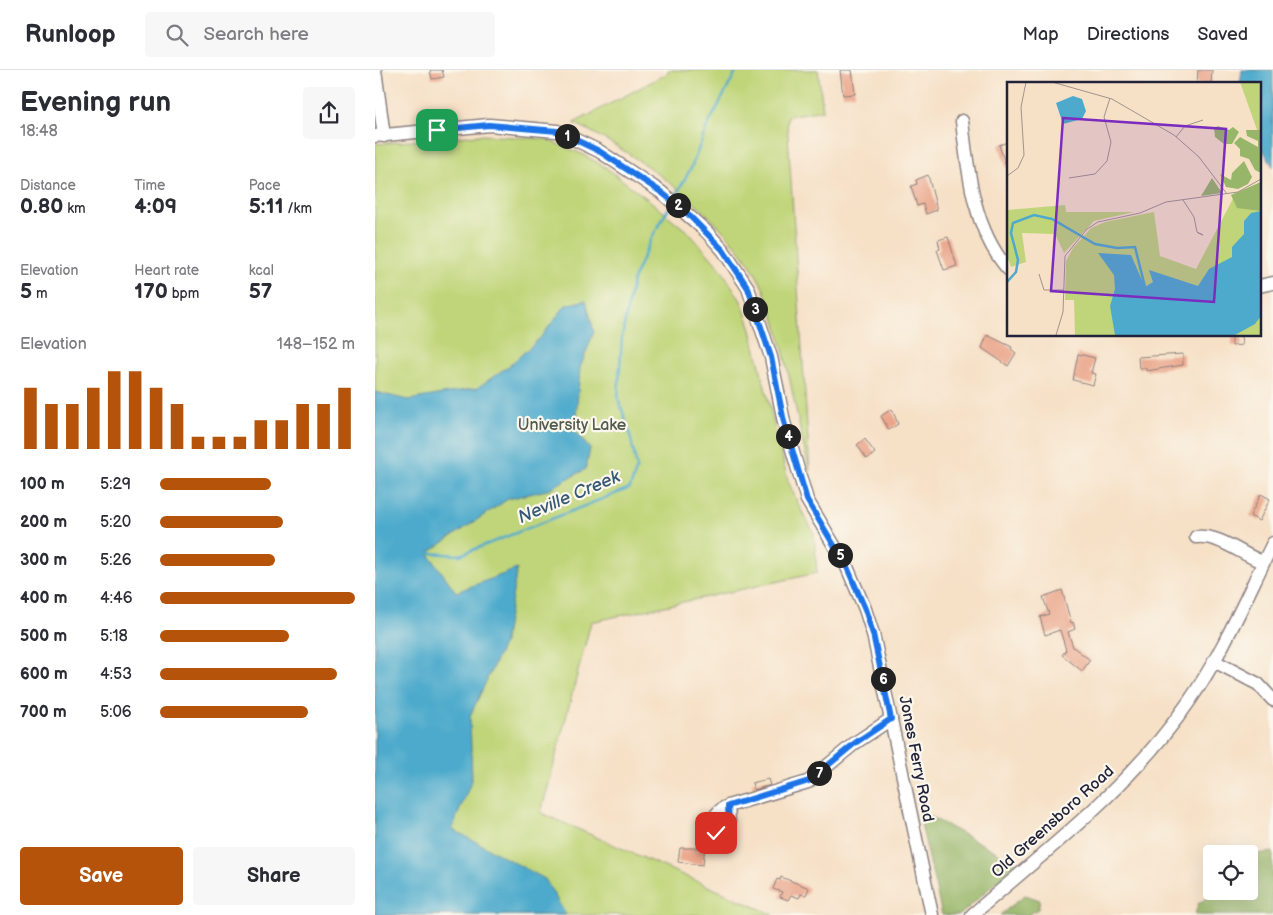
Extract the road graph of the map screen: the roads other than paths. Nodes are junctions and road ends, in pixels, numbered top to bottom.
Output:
1 (375, 70) edge
2 (962, 121) dead end
3 (380, 136) edge
4 (1007, 268) edge
5 (1196, 536) dead end
6 (1273, 543) edge
7 (1263, 562) junction
8 (1215, 661) junction
9 (1273, 700) edge
10 (891, 719) junction
11 (728, 806) dead end
12 (932, 915) edge
13 (972, 915) edge

1 - 3 street
2 - 4 street
3 - 10 street, Jones Ferry Road
5 - 7 street
6 - 7 street, Old Greensboro Road
7 - 8 street, Old Greensboro Road
8 - 9 street
8 - 13 street, Old Greensboro Road
10 - 11 street
10 - 12 street, Jones Ferry Road

